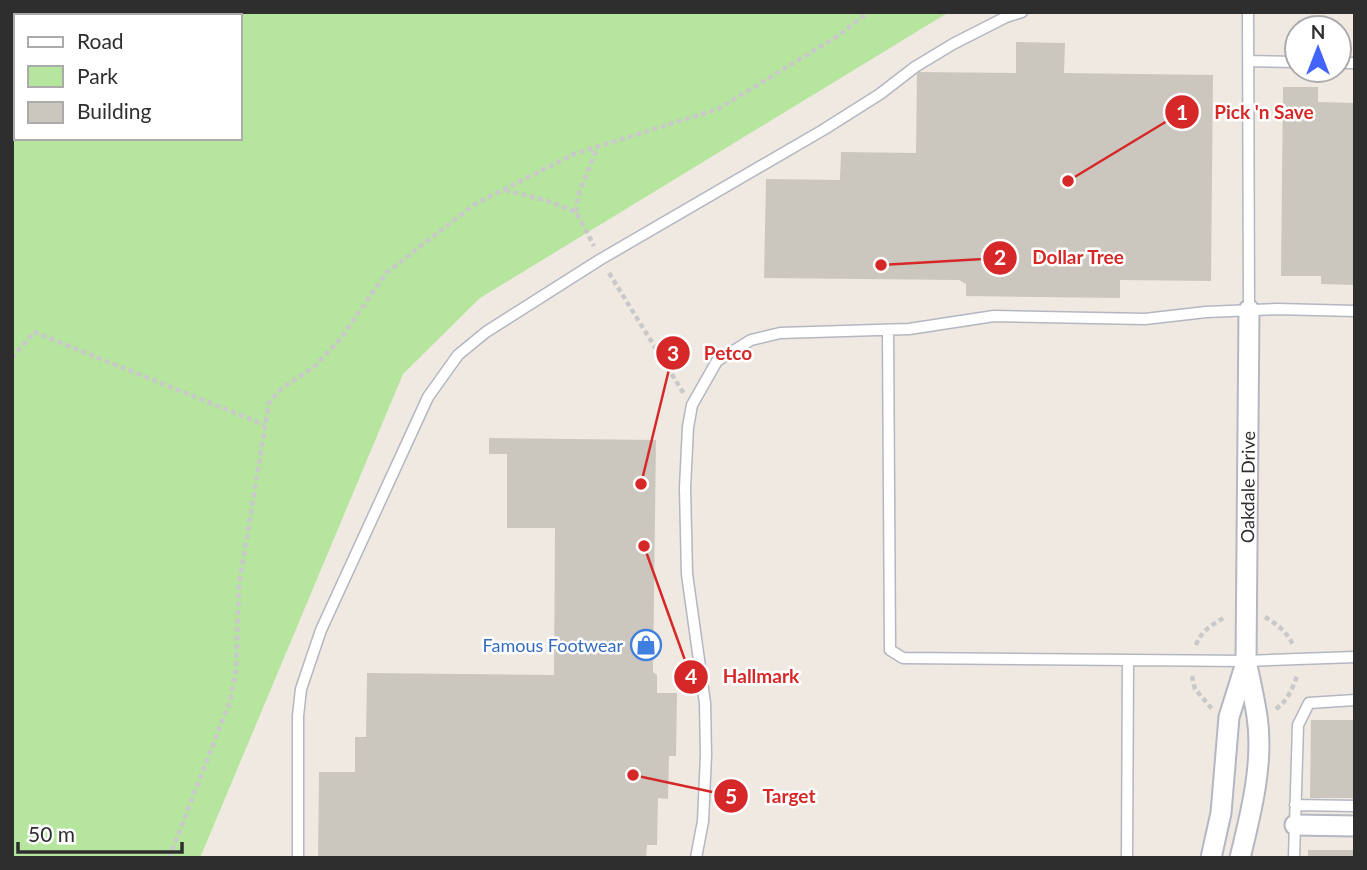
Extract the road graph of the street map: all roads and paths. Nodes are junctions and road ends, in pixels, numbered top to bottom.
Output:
1 (869, 12) edge
2 (1022, 12) edge
3 (1248, 12) edge
4 (1248, 61) junction
5 (1283, 62) edge
6 (597, 147) junction
7 (504, 190) junction
8 (576, 212) junction
9 (594, 246) dead end
10 (609, 273) dead end
11 (1249, 310) junction
12 (1355, 311) edge
13 (888, 330) junction
14 (12, 358) edge
15 (692, 405) junction
16 (265, 425) junction
17 (1261, 615) dead end
18 (1225, 617) dead end
19 (1196, 645) dead end
20 (1293, 646) dead end
21 (1355, 657) edge
22 (1128, 660) junction
23 (1246, 661) junction
24 (1192, 676) dead end
25 (1297, 676) dead end
26 (1355, 700) edge
27 (1212, 709) dead end
28 (1276, 709) dead end
29 (1295, 805) junction
30 (1355, 806) edge
31 (1295, 825) junction
32 (1355, 826) edge
33 (169, 858) edge
34 (298, 858) edge
35 (696, 858) edge
36 (1127, 858) edge
37 (1212, 858) edge
38 (1240, 858) edge
39 (1294, 858) edge

1 - 6 path
2 - 34 lane
3 - 4 lane
4 - 5 lane
4 - 11 lane
6 - 7 path
6 - 8 path
7 - 8 path
7 - 16 path
8 - 9 path
10 - 15 path
11 - 12 lane
11 - 13 lane
11 - 23 street, Oakdale Drive
13 - 15 lane
13 - 22 lane
14 - 16 path
15 - 35 lane
16 - 33 path
17 - 20 path
18 - 19 path
21 - 23 lane
22 - 23 lane
22 - 36 lane
23 - 37 street, Oakdale Drive
23 - 38 street, Oakdale Drive
24 - 27 path
25 - 28 path
26 - 29 lane
29 - 30 lane
29 - 31 lane
31 - 32 street
31 - 39 lane

